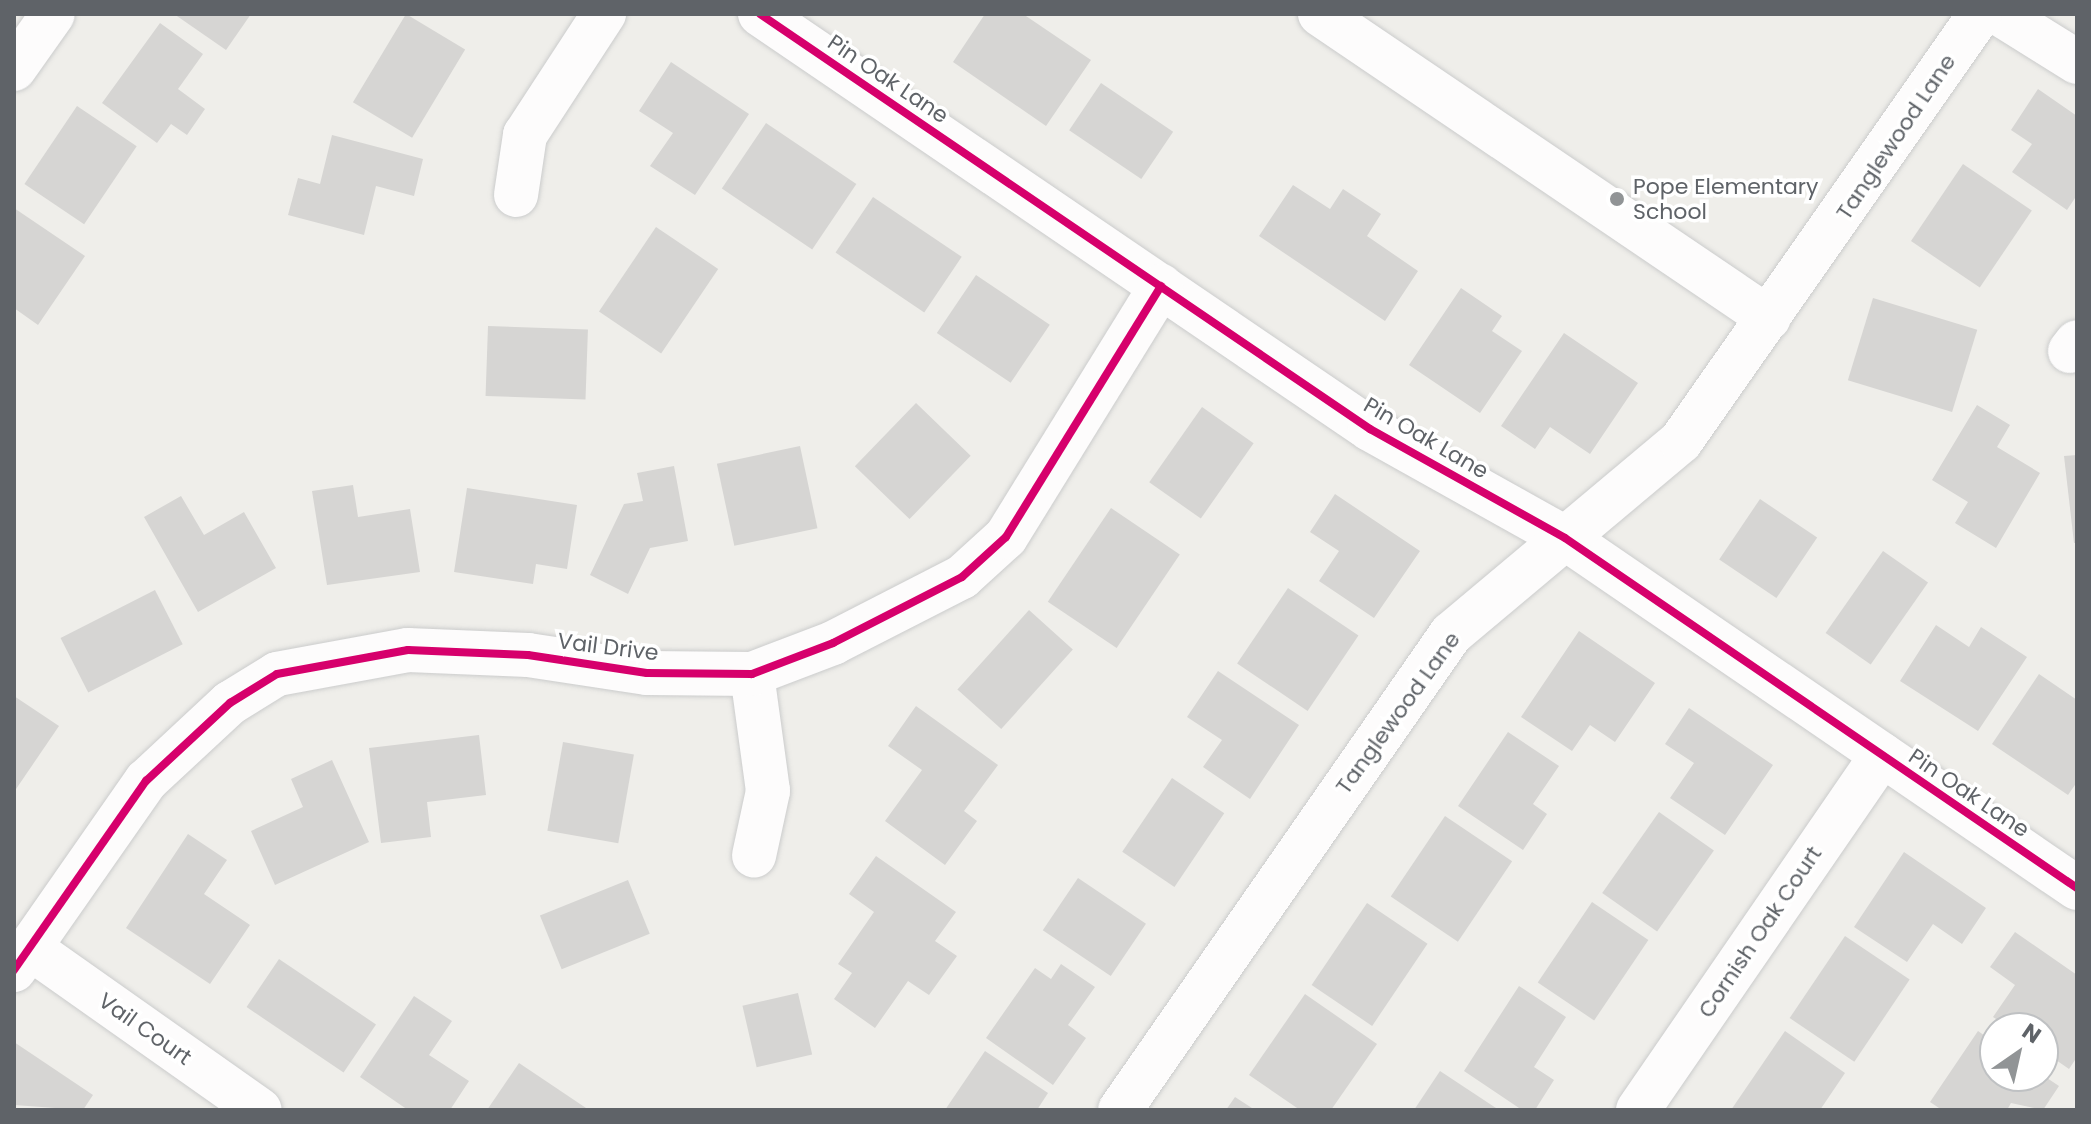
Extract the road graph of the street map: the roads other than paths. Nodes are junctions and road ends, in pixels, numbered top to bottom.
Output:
1 (53, 14) edge
2 (604, 14) edge
3 (760, 14) edge
4 (1320, 14) edge
5 (1980, 14) edge
6 (2000, 14) edge
7 (2077, 62) edge
8 (14, 69) edge
9 (516, 195) dead end
10 (1161, 286) junction
11 (1769, 318) junction
12 (1565, 538) junction
13 (752, 674) junction
14 (1882, 755) junction
15 (754, 856) dead end
16 (2077, 888) edge
17 (22, 959) edge
18 (260, 1110) edge
19 (1120, 1110) edge
20 (1638, 1110) edge

1 - 8 street
2 - 9 street
3 - 10 street, Pin Oak Lane
4 - 11 street
5 - 11 street, Tanglewood Lane
6 - 7 street
10 - 12 street, Pin Oak Lane
10 - 13 street, Vail Drive
11 - 12 street, Tanglewood Lane
12 - 14 street, Pin Oak Lane
12 - 19 street, Tanglewood Lane
13 - 15 street
13 - 17 street, Vail Drive
14 - 16 street, Pin Oak Lane
14 - 20 street, Cornish Oak Court
17 - 18 street, Vail Court

